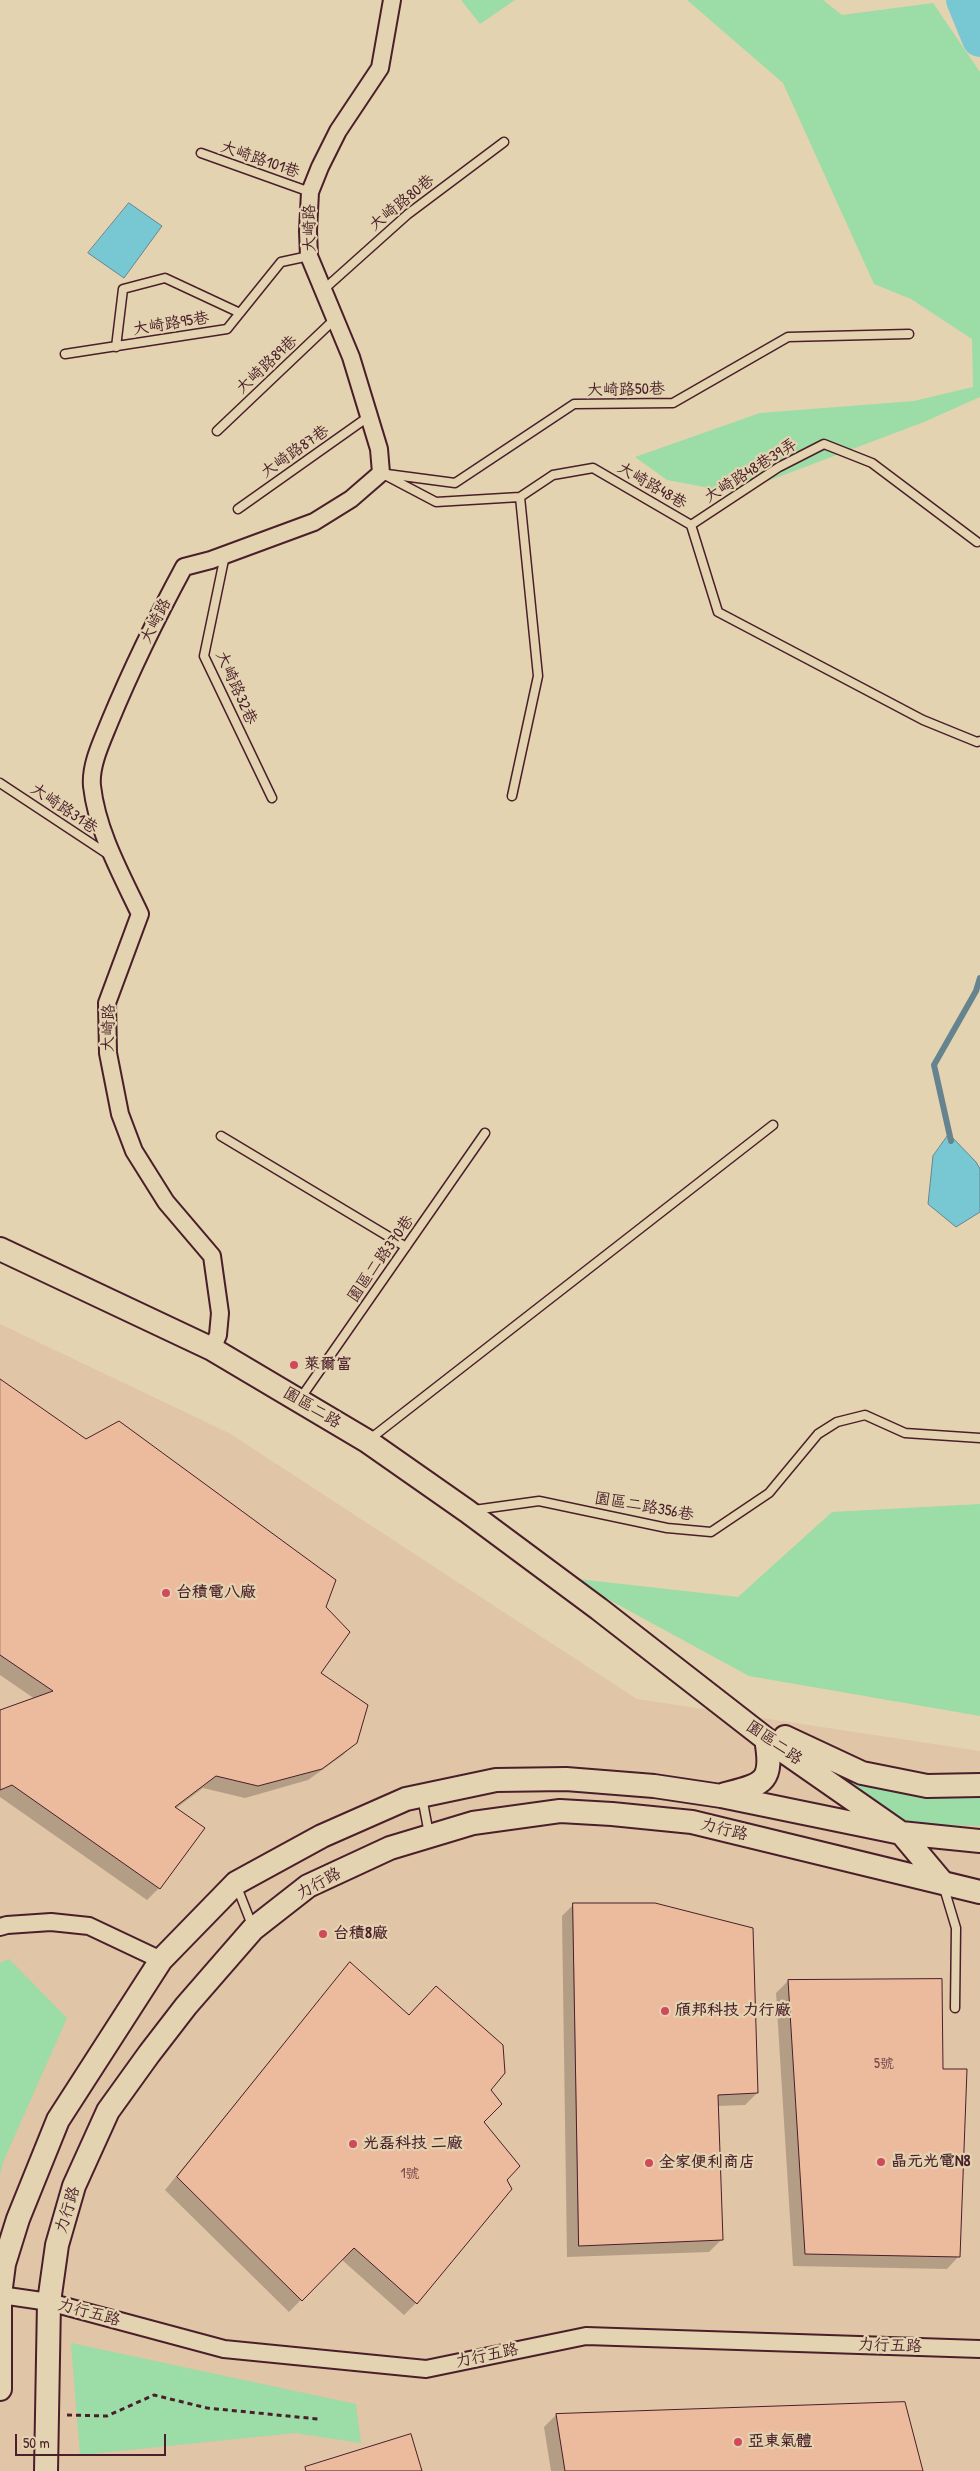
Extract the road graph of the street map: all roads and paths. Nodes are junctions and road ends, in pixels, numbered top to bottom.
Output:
1 (392, 0) edge
2 (504, 142) dead end
3 (201, 153) dead end
4 (310, 192) junction
5 (309, 256) junction
6 (322, 290) junction
7 (240, 313) junction
8 (336, 318) junction
9 (909, 334) dead end
10 (116, 347) junction
11 (65, 354) dead end
12 (368, 417) junction
13 (217, 431) dead end
14 (380, 473) junction
15 (520, 498) junction
16 (238, 509) dead end
17 (692, 525) junction
18 (977, 542) dead end
19 (225, 555) junction
20 (980, 741) edge
21 (0, 784) edge
22 (512, 796) dead end
23 (272, 798) dead end
24 (113, 858) junction
25 (773, 1125) dead end
26 (485, 1134) dead end
27 (221, 1136) dead end
28 (406, 1247) junction
29 (0, 1249) edge
30 (212, 1349) junction
31 (299, 1401) junction
32 (980, 1438) edge
33 (367, 1441) junction
34 (467, 1511) junction
35 (598, 1609) junction
36 (766, 1739) junction
37 (980, 1785) edge
38 (422, 1796) junction
39 (721, 1796) junction
40 (901, 1833) junction
41 (430, 1836) junction
42 (980, 1841) edge
43 (236, 1883) junction
44 (943, 1883) junction
45 (980, 1892) edge
46 (0, 1927) edge
47 (253, 1929) junction
48 (161, 1960) junction
49 (955, 2008) dead end
50 (0, 2295) edge
51 (49, 2302) junction
52 (980, 2350) edge
53 (0, 2389) edge
54 (64, 2415) dead end
55 (318, 2419) dead end
56 (46, 2471) edge

1 - 4 street, 大崎路
2 - 6 lane, 大崎路80巷
3 - 4 lane, 大崎路101巷
4 - 5 street, 大崎路
5 - 6 street, 大崎路
5 - 7 lane, 大崎路95巷
6 - 8 street, 大崎路
7 - 10 lane, 大崎路95巷
7 - 10 lane
8 - 12 street, 大崎路
8 - 13 lane, 大崎路89巷
9 - 14 lane, 大崎路50巷
10 - 11 lane, 大崎路95巷
12 - 14 street, 大崎路
12 - 16 lane, 大崎路87巷
14 - 15 lane
14 - 19 street, 大崎路
15 - 17 lane, 大崎路48巷
15 - 22 lane
17 - 18 lane, 大崎路48巷39弄
17 - 20 lane, 大崎路48巷
19 - 23 lane, 大崎路32巷
19 - 24 street, 大崎路
21 - 24 lane, 大崎路31巷
24 - 30 street, 大崎路
25 - 33 lane
26 - 28 lane, 園區二路370巷
27 - 28 lane
28 - 31 lane, 園區二路370巷
29 - 30 street, 園區二路
30 - 31 street, 園區二路
31 - 33 street, 園區二路
32 - 34 lane, 園區二路356巷
33 - 34 street, 園區二路
34 - 35 street, 園區二路
35 - 36 street, 園區二路
35 - 37 street, 園區二路
36 - 39 street
36 - 40 street, 園區二路
38 - 39 street, 力行路
38 - 41 lane
38 - 43 street, 力行路
39 - 40 street, 力行路
40 - 42 street, 力行路
40 - 44 street, 園區二路
41 - 44 street, 力行路
41 - 47 street, 力行路
43 - 47 lane
43 - 48 street, 力行路
44 - 45 street, 力行路
44 - 49 lane
46 - 48 street
47 - 51 street, 力行路
48 - 50 street, 力行路
50 - 51 street, 力行五路
50 - 53 street, 力行路
51 - 52 street, 力行五路
51 - 56 street, 力行路
54 - 55 path

